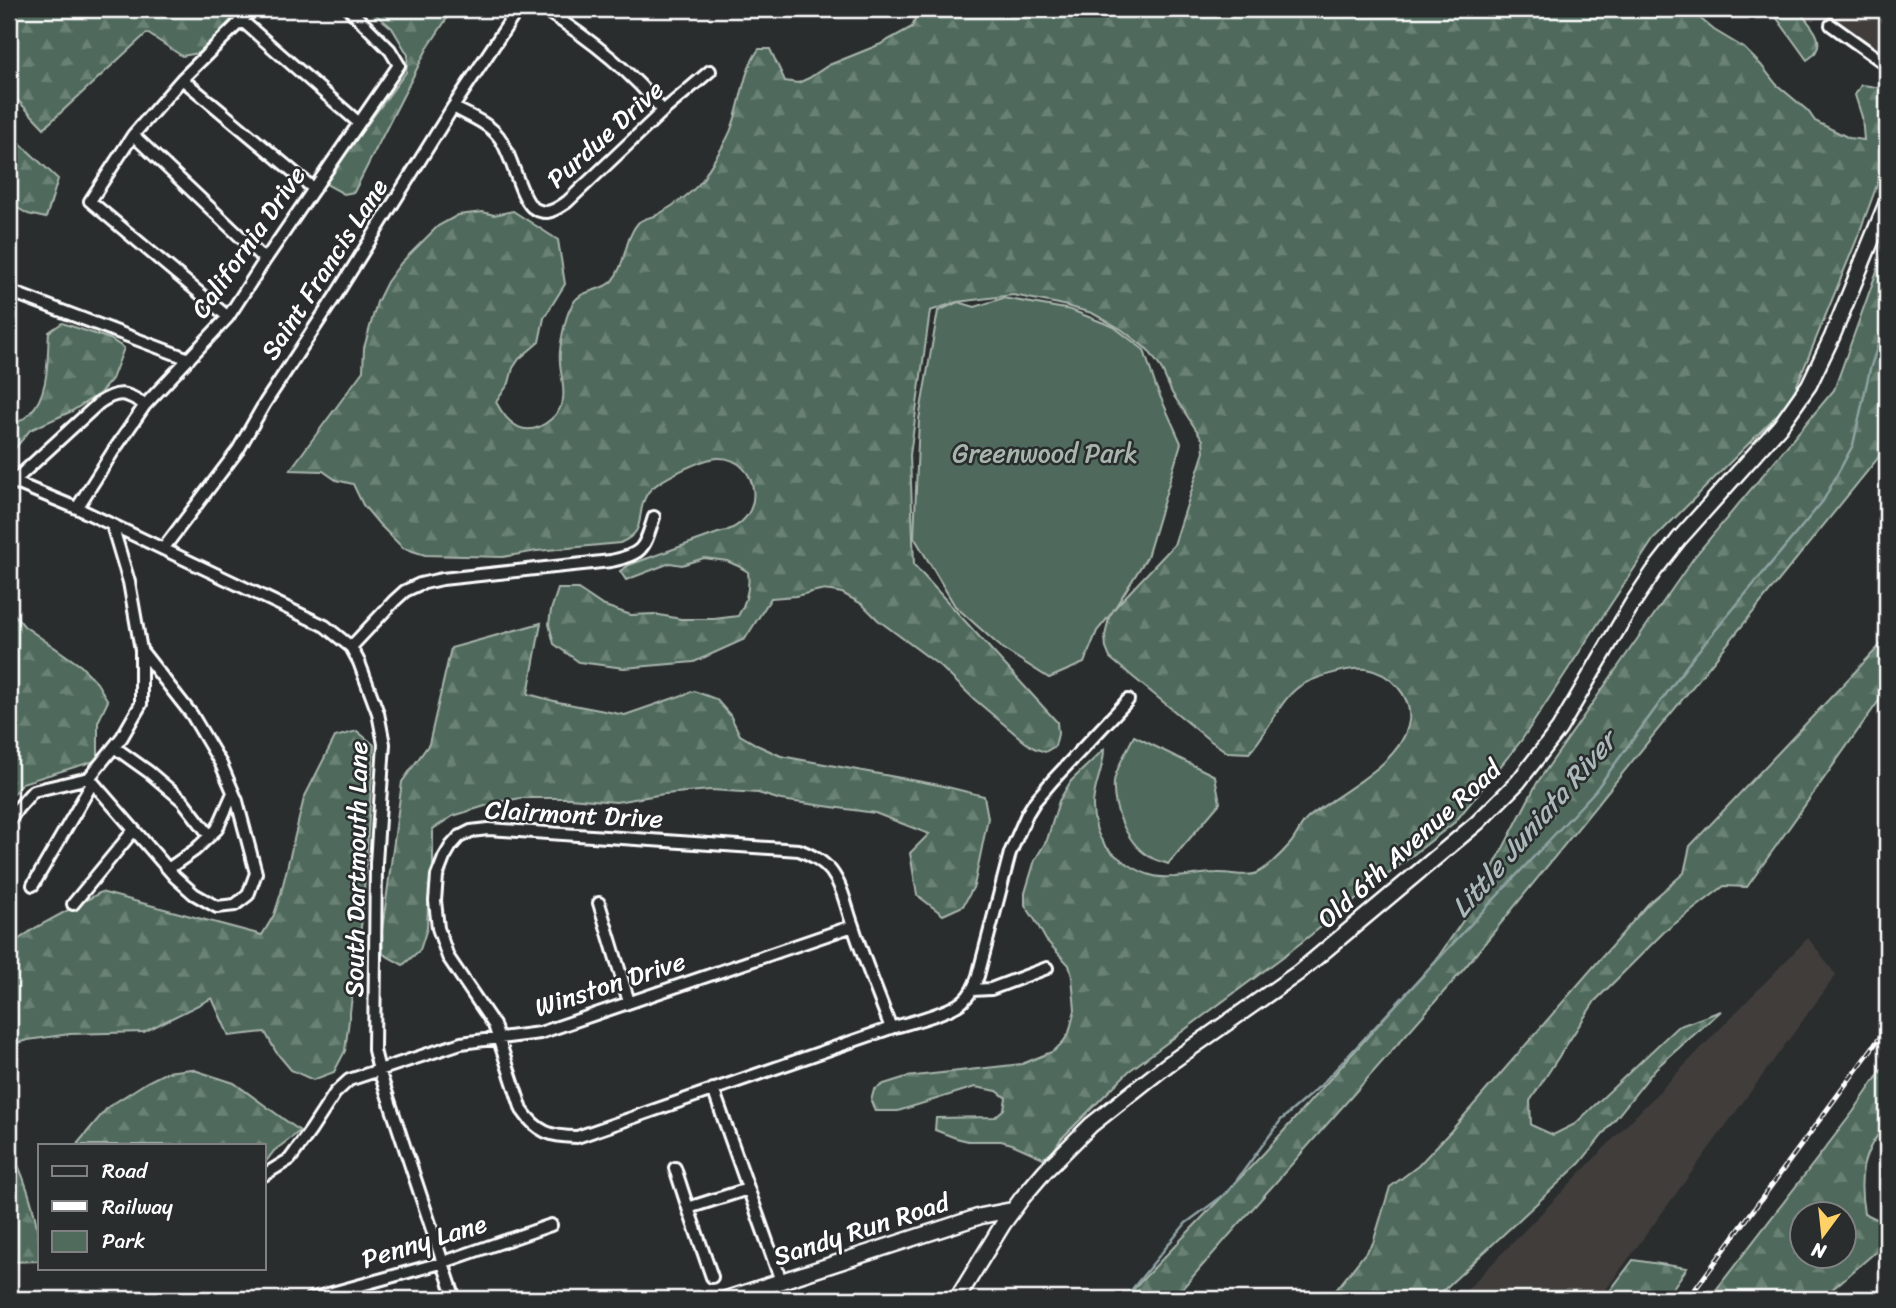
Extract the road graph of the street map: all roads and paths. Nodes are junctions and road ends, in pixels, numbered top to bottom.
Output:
1 (253, 9) edge
2 (349, 9) edge
3 (518, 9) edge
4 (542, 9) edge
5 (240, 19) junction
6 (1831, 25) dead end
7 (1887, 65) edge
8 (710, 71) dead end
9 (182, 79) junction
10 (453, 107) junction
11 (663, 111) junction
12 (359, 124) junction
13 (133, 135) junction
14 (314, 189) junction
15 (1887, 202) edge
16 (265, 260) junction
17 (9, 291) edge
18 (228, 317) junction
19 (189, 359) junction
20 (145, 405) junction
21 (11, 480) edge
22 (77, 508) junction
23 (654, 517) dead end
24 (112, 525) junction
25 (163, 549) junction
26 (351, 647) junction
27 (141, 650) junction
28 (1128, 700) dead end
29 (114, 747) junction
30 (91, 780) junction
31 (233, 793) junction
32 (9, 821) edge
33 (134, 830) junction
34 (210, 836) junction
35 (168, 869) junction
36 (33, 885) dead end
37 (73, 904) dead end
38 (599, 904) dead end
39 (853, 926) junction
40 (1047, 968) dead end
41 (972, 990) junction
42 (629, 1002) junction
43 (891, 1028) junction
44 (498, 1037) junction
45 (379, 1070) junction
46 (713, 1089) junction
47 (675, 1168) dead end
48 (266, 1174) edge
49 (748, 1189) junction
50 (688, 1208) junction
51 (1012, 1210) junction
52 (551, 1225) dead end
53 (441, 1263) junction
54 (712, 1277) dead end
55 (781, 1281) junction
56 (310, 1299) edge
57 (454, 1299) edge
58 (726, 1299) edge
59 (957, 1299) edge

1 - 5 street
2 - 12 street, California Drive
3 - 10 street, Saint Francis Lane
4 - 11 street
5 - 9 street
5 - 12 street
6 - 7 street
8 - 11 street, Purdue Drive
9 - 13 street
9 - 14 street
10 - 11 street, Purdue Drive
10 - 25 street, Saint Francis Lane
12 - 14 street, California Drive
13 - 16 street
13 - 18 street
14 - 16 street, California Drive
15 - 51 main road, Old 6th Avenue Road
16 - 18 street, California Drive
17 - 19 street
18 - 19 street, California Drive
19 - 20 street, California Drive
20 - 21 street
20 - 22 street, California Drive
21 - 22 street, South Dartmouth Lane
22 - 24 street, South Dartmouth Lane
23 - 26 street
24 - 25 street, South Dartmouth Lane
24 - 27 street
25 - 26 street, South Dartmouth Lane
26 - 45 street, South Dartmouth Lane
27 - 29 street
27 - 31 street
28 - 41 street
29 - 30 street
29 - 34 street
30 - 32 street
30 - 33 street
30 - 36 street
31 - 34 street
31 - 35 street
33 - 35 street
33 - 37 street
34 - 35 street
38 - 42 street
39 - 42 street, Winston Drive
39 - 43 street, Clairmont Drive
39 - 44 street, Clairmont Drive
40 - 41 street, Clairmont Drive
41 - 43 street, Clairmont Drive
42 - 44 street, Winston Drive
43 - 46 street, Clairmont Drive
44 - 45 street, Winston Drive
44 - 46 street, Clairmont Drive
45 - 48 street, Winston Drive
45 - 53 street, South Dartmouth Lane
46 - 49 street
47 - 50 street
49 - 50 street
49 - 55 street
50 - 54 street
51 - 55 main road, Sandy Run Road
51 - 59 main road, Old 6th Avenue Road
52 - 53 street, Penny Lane
53 - 56 street, Penny Lane
53 - 57 street, South Dartmouth Lane
55 - 58 main road, Sandy Run Road

